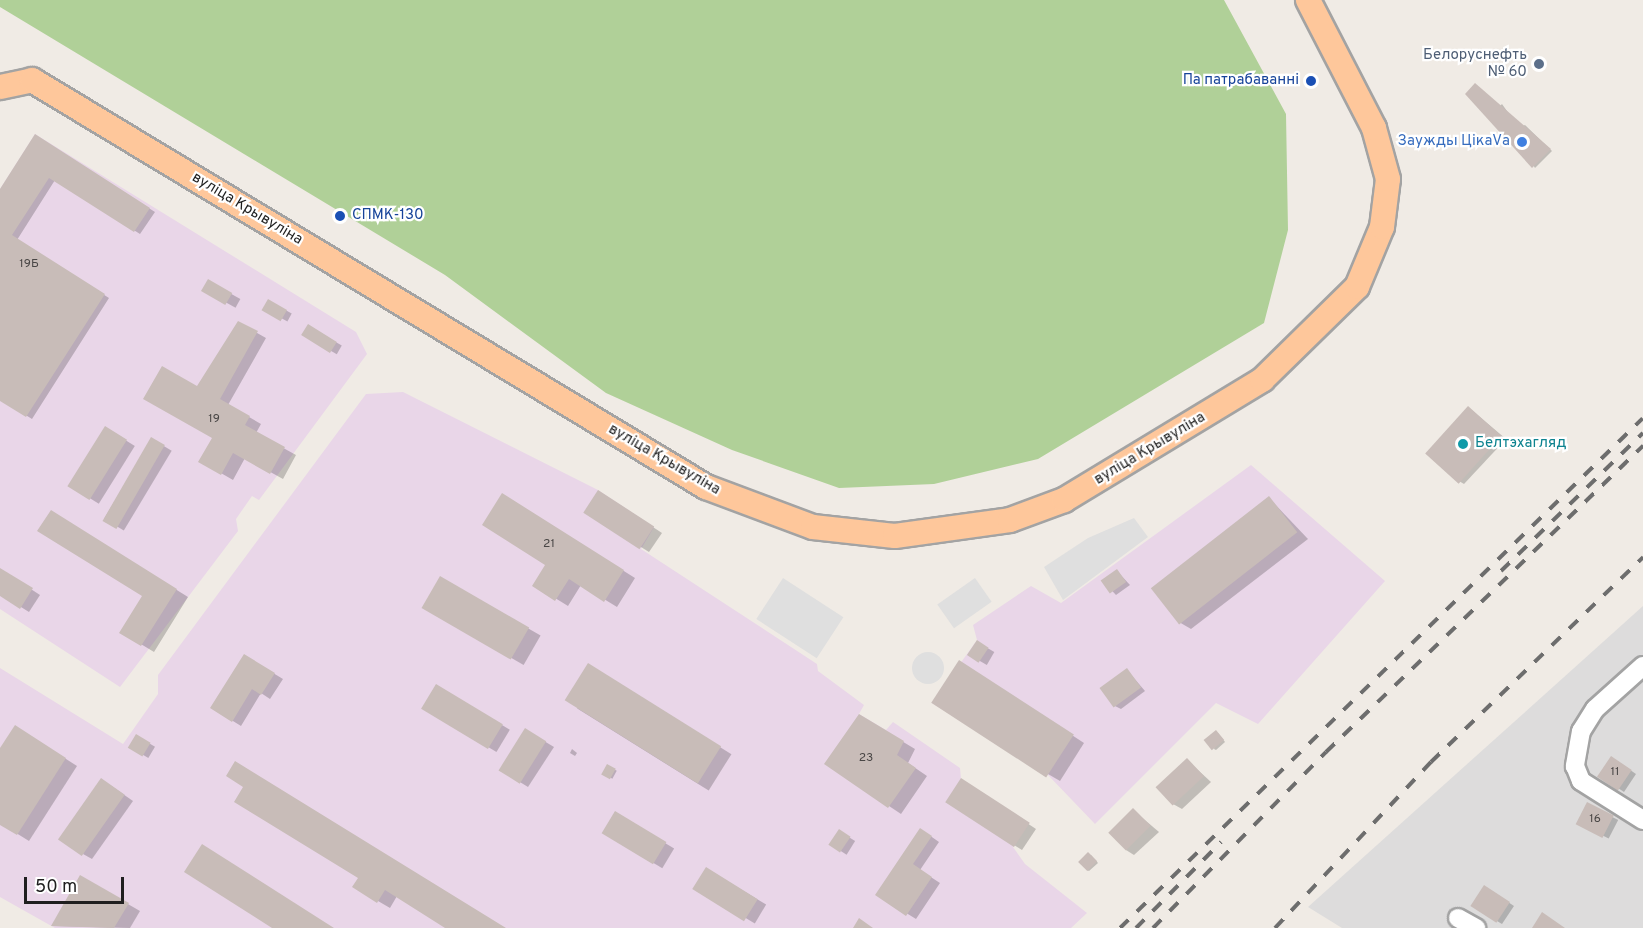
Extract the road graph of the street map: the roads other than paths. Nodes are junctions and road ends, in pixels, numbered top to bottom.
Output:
1 (1308, 0) edge
2 (0, 87) edge
3 (1643, 666) edge
4 (1643, 820) edge
5 (1458, 918) dead end
6 (1476, 928) edge

1 - 2 main road, вуліца Крывуліна
3 - 4 street
5 - 6 street

